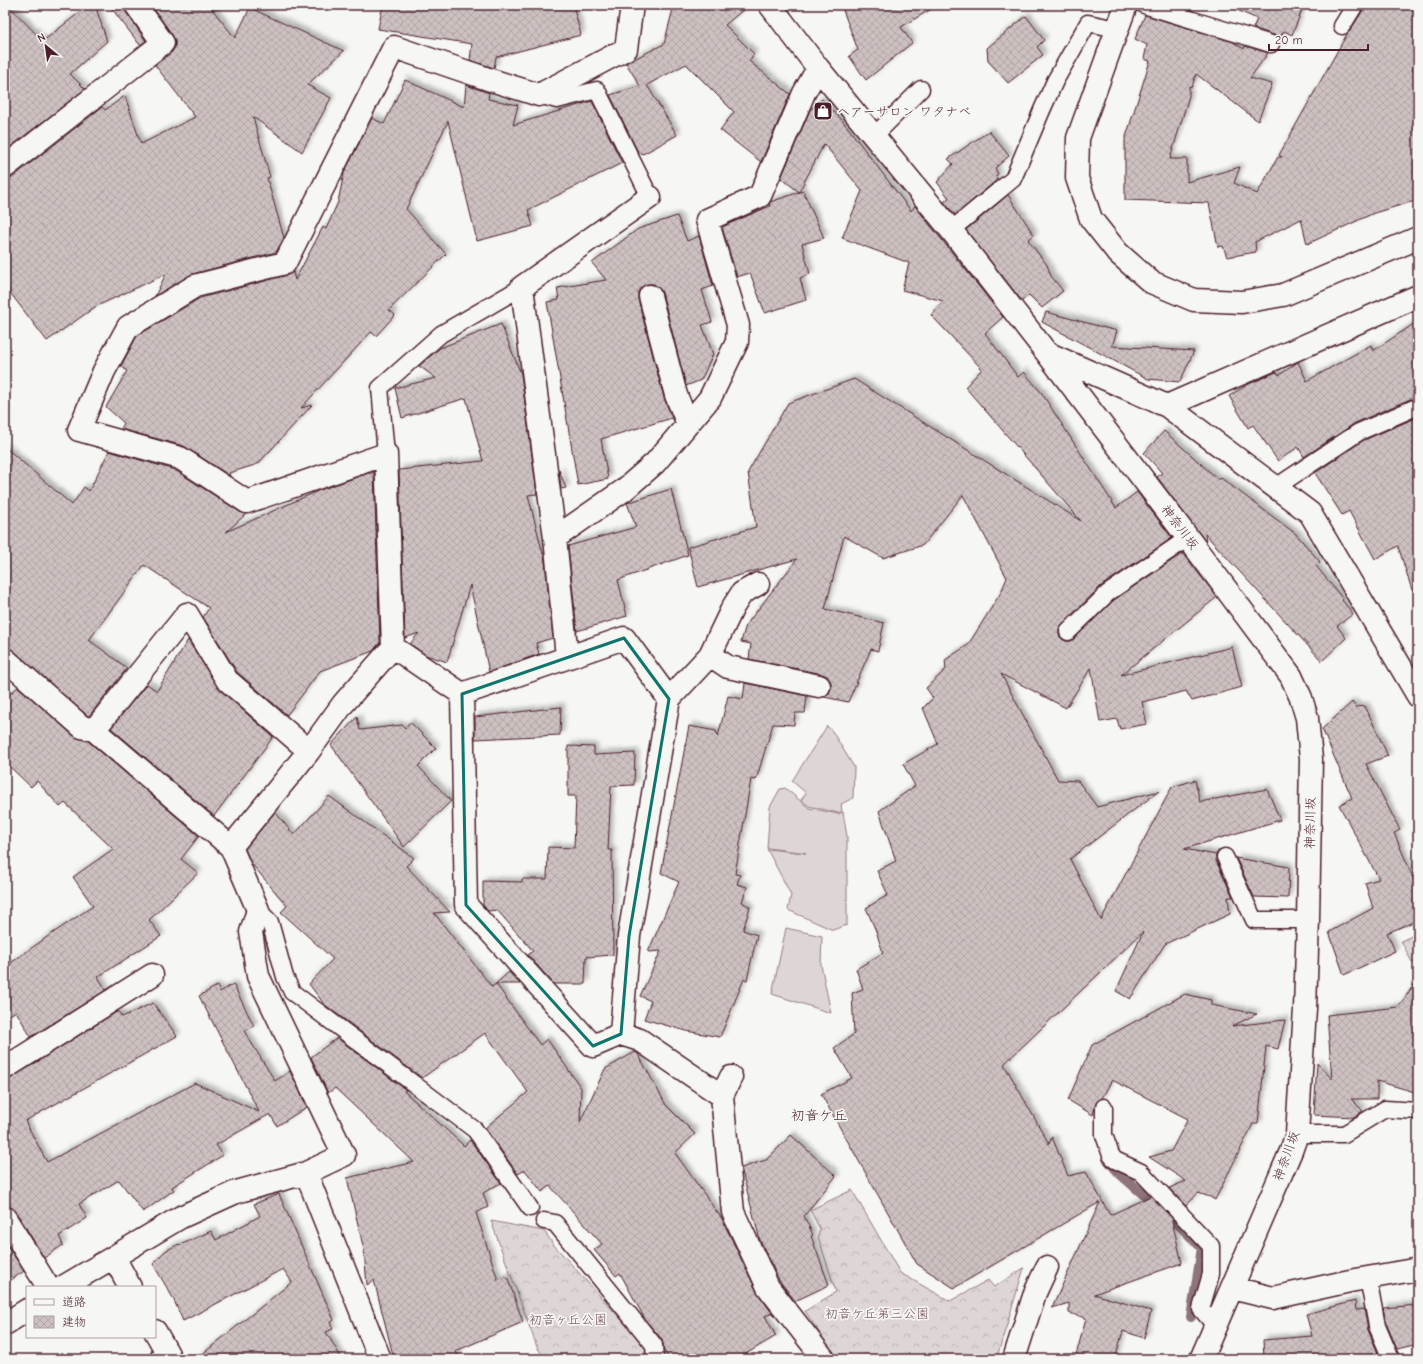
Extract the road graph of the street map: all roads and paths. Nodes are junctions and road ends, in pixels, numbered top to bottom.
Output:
1 (136, 5) edge
2 (632, 5) edge
3 (770, 5) edge
4 (1126, 5) edge
5 (1144, 5) edge
6 (1356, 5) edge
7 (1342, 26) dead end
8 (1117, 29) junction
9 (1271, 44) dead end
10 (818, 68) junction
11 (921, 89) dead end
12 (539, 95) junction
13 (874, 136) junction
14 (5, 167) edge
15 (650, 197) joint
16 (951, 230) junction
17 (1418, 238) edge
18 (522, 287) junction
19 (650, 296) dead end
20 (1418, 296) edge
21 (1046, 352) junction
22 (1167, 406) junction
23 (1414, 408) dead end
24 (688, 424) junction
25 (386, 454) junction
26 (1276, 487) junction
27 (555, 538) junction
28 (1188, 538) junction
29 (758, 584) dead end
30 (1068, 632) dead end
31 (393, 647) junction
32 (710, 655) junction
33 (567, 658) junction
34 (5, 659) edge
35 (1412, 673) edge
36 (819, 686) dead end
37 (462, 694) junction
38 (1418, 696) edge
39 (669, 699) junction
40 (94, 730) junction
41 (309, 751) junction
42 (231, 847) junction
43 (1225, 856) dead end
44 (258, 910) junction
45 (1308, 920) junction
46 (152, 975) dead end
47 (621, 1034) junction
48 (5, 1068) edge
49 (1104, 1106) dead end
50 (1418, 1111) edge
51 (1297, 1134) junction
52 (306, 1173) junction
53 (530, 1208) dead end
54 (5, 1218) edge
55 (544, 1220) dead end
56 (114, 1257) junction
57 (1047, 1267) dead end
58 (1418, 1272) edge
59 (1368, 1278) junction
60 (47, 1286) edge
61 (65, 1286) edge
62 (129, 1286) edge
63 (1232, 1288) junction
64 (26, 1311) edge
65 (5, 1324) edge
66 (1216, 1327) junction
67 (156, 1334) edge
68 (822, 1358) edge
69 (162, 1359) edge
70 (380, 1359) edge
71 (655, 1359) edge
72 (1014, 1359) edge
73 (1201, 1359) edge
74 (1391, 1359) edge

1 - 14 street
2 - 12 street
3 - 10 street, 神奈川坂
4 - 8 street
5 - 9 lane
6 - 7 lane
8 - 16 lane
8 - 17 street
10 - 13 street, 神奈川坂
10 - 24 street
11 - 13 lane
12 - 15 lane
12 - 25 street
13 - 16 street, 神奈川坂
15 - 18 street
16 - 21 street, 神奈川坂
18 - 25 lane
18 - 27 street
19 - 24 street
20 - 22 street
21 - 22 street
21 - 28 street, 神奈川坂
22 - 26 street
23 - 26 lane
24 - 27 street
25 - 31 street
26 - 35 street
27 - 33 street
28 - 30 lane
28 - 45 street, 神奈川坂
29 - 32 street
31 - 37 street
31 - 41 street
32 - 36 street
32 - 39 street
33 - 37 street
33 - 39 street
34 - 40 street
35 - 38 street
37 - 47 street
39 - 47 street
40 - 41 street
40 - 42 street
41 - 42 street
42 - 44 street
43 - 45 lane
44 - 52 street
44 - 53 lane
45 - 51 street, 神奈川坂
46 - 48 street
47 - 68 street
49 - 66 lane
50 - 51 lane
51 - 63 street, 神奈川坂
52 - 56 street
52 - 70 street
54 - 60 street
55 - 71 lane
56 - 61 street
56 - 62 street
57 - 72 street
58 - 59 street
59 - 63 street
59 - 74 lane
63 - 66 street, 神奈川坂
64 - 65 street
66 - 73 street, 神奈川坂
67 - 69 street

